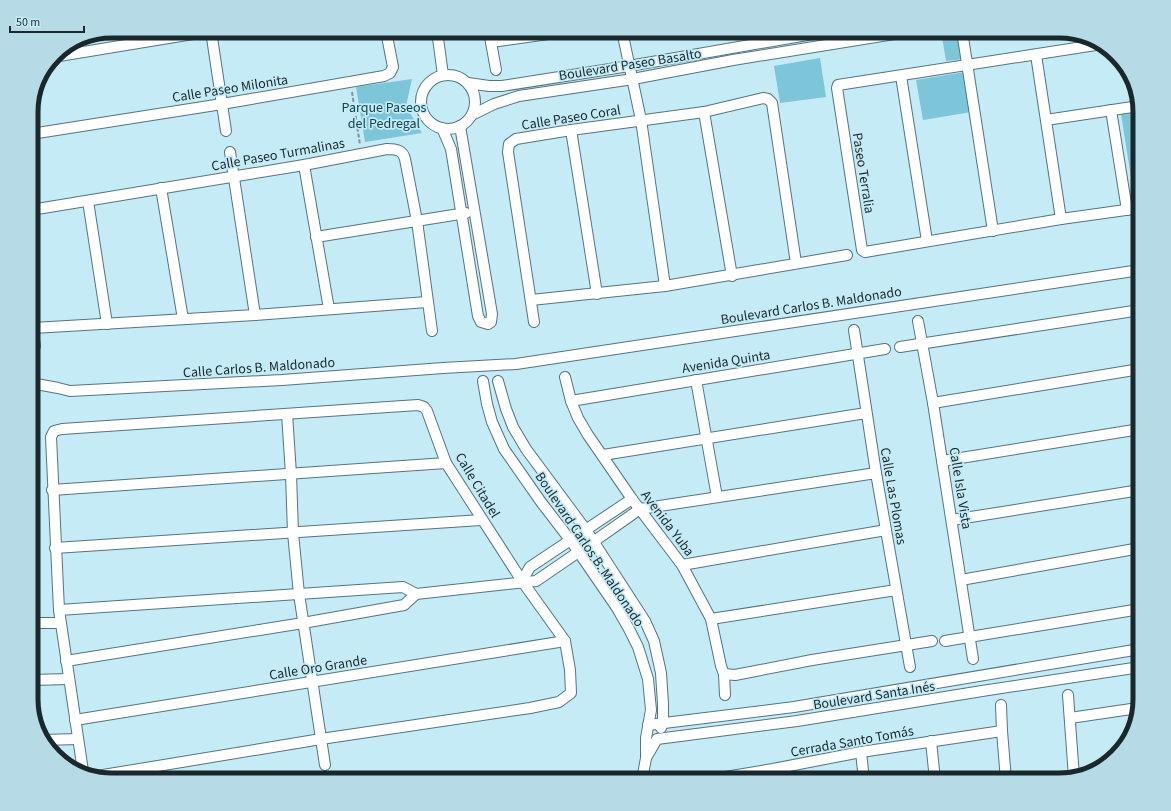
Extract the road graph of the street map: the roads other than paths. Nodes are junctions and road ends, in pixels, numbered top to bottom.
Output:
1 (168, 38) edge
2 (212, 38) edge
3 (387, 38) edge
4 (438, 38) edge
5 (490, 38) edge
6 (520, 38) edge
7 (623, 38) edge
8 (790, 38) edge
9 (870, 38) edge
10 (963, 38) edge
11 (491, 42) junction
12 (1091, 46) edge
13 (64, 55) edge
14 (1036, 55) junction
15 (629, 66) junction
16 (967, 66) junction
17 (496, 70) dead end
18 (443, 75) junction
19 (901, 76) junction
20 (633, 79) junction
21 (468, 83) junction
22 (222, 104) junction
23 (1133, 107) edge
24 (1111, 110) junction
25 (704, 112) junction
26 (472, 115) junction
27 (641, 120) junction
28 (1046, 120) junction
29 (460, 126) junction
30 (442, 128) junction
31 (571, 130) junction
32 (226, 131) dead end
33 (38, 133) edge
34 (230, 152) dead end
35 (304, 165) junction
36 (233, 177) junction
37 (160, 188) junction
38 (88, 201) junction
39 (38, 209) edge
40 (1133, 209) edge
41 (1128, 210) junction
42 (474, 211) junction
43 (461, 214) junction
44 (1061, 219) junction
45 (417, 221) junction
46 (993, 231) junction
47 (316, 238) junction
48 (927, 241) junction
49 (847, 255) dead end
50 (796, 263) junction
51 (1133, 271) edge
52 (732, 276) junction
53 (665, 286) junction
54 (598, 294) junction
55 (531, 300) junction
56 (427, 302) junction
57 (329, 309) junction
58 (1133, 311) edge
59 (255, 315) junction
60 (182, 319) junction
61 (918, 321) dead end
62 (534, 322) dead end
63 (107, 324) junction
64 (38, 328) edge
65 (854, 330) dead end
66 (432, 331) dead end
67 (922, 344) junction
68 (900, 347) dead end
69 (885, 349) dead end
70 (858, 353) junction
71 (486, 366) joint
72 (1133, 370) edge
73 (565, 377) dead end
74 (696, 380) junction
75 (483, 381) dead end
76 (498, 381) dead end
77 (38, 384) edge
78 (571, 401) junction
79 (933, 403) junction
80 (866, 413) junction
81 (287, 414) junction
82 (1133, 430) edge
83 (706, 439) junction
84 (603, 455) junction
85 (942, 461) junction
86 (446, 463) junction
87 (876, 473) junction
88 (291, 474) junction
89 (52, 490) junction
90 (1133, 491) edge
91 (717, 497) junction
92 (632, 499) junction
93 (640, 509) junction
94 (482, 520) junction
95 (952, 520) junction
96 (586, 530) junction
97 (886, 530) junction
98 (293, 533) junction
99 (571, 541) junction
100 (594, 542) junction
101 (55, 548) junction
102 (1133, 549) edge
103 (578, 552) junction
104 (682, 565) junction
105 (961, 580) junction
106 (522, 581) junction
107 (896, 590) junction
108 (299, 594) junction
109 (416, 594) junction
110 (59, 610) junction
111 (1133, 610) edge
112 (711, 619) junction
113 (38, 622) edge
114 (60, 623) junction
115 (303, 623) junction
116 (970, 637) junction
117 (565, 641) junction
118 (932, 641) dead end
119 (945, 641) dead end
120 (905, 645) junction
121 (1133, 650) edge
122 (973, 659) dead end
123 (66, 661) junction
124 (910, 667) dead end
125 (1133, 669) edge
126 (724, 674) junction
127 (38, 680) edge
128 (69, 680) junction
129 (312, 682) junction
130 (725, 695) dead end
131 (1068, 695) dead end
132 (1001, 705) dead end
133 (1132, 709) edge
134 (1070, 718) junction
135 (75, 720) junction
136 (662, 723) junction
137 (648, 725) junction
138 (1002, 731) junction
139 (646, 738) junction
140 (657, 738) junction
141 (78, 739) junction
142 (321, 739) junction
143 (50, 740) edge
144 (931, 741) junction
145 (861, 752) junction
146 (646, 758) junction
147 (325, 765) dead end
148 (82, 766) edge
149 (1074, 771) edge
150 (115, 773) edge
151 (643, 773) edge
152 (749, 773) edge
153 (863, 773) edge
154 (934, 773) edge
155 (1005, 773) edge

1 - 13 street
2 - 22 street
3 - 22 street, Calle Paseo Milonita
4 - 18 street
5 - 11 street
6 - 11 street
7 - 15 street
8 - 15 street, Boulevard Paseo Basalto
9 - 20 street, Boulevard Paseo Basalto
10 - 16 street
11 - 17 street
12 - 14 street, Paseo Terralia
14 - 16 street, Paseo Terralia
14 - 28 street
15 - 20 street
15 - 21 street, Boulevard Paseo Basalto
16 - 19 street, Paseo Terralia
16 - 46 street
18 - 21 street
18 - 30 street
19 - 48 street
19 - 48 street, Paseo Terralia
20 - 26 street, Boulevard Paseo Basalto
20 - 27 street
21 - 26 street
22 - 32 street
22 - 33 street, Calle Paseo Milonita
23 - 24 street
24 - 28 street
24 - 41 street
25 - 27 street, Calle Paseo Coral
25 - 50 street, Calle Paseo Coral
25 - 52 street
26 - 29 street
27 - 31 street, Calle Paseo Coral
27 - 53 street
28 - 44 street
29 - 30 street
29 - 42 street
30 - 43 street
31 - 54 street
31 - 55 street, Calle Paseo Coral
34 - 36 street
35 - 36 street, Calle Paseo Turmalinas
35 - 45 street, Calle Paseo Turmalinas
35 - 47 street
36 - 37 street, Calle Paseo Turmalinas
36 - 59 street
37 - 38 street, Calle Paseo Turmalinas
37 - 60 street
38 - 39 street, Calle Paseo Turmalinas
38 - 63 street
40 - 41 street, Paseo Terralia
41 - 44 street, Paseo Terralia
42 - 43 street
42 - 43 street
43 - 45 street
44 - 46 street, Paseo Terralia
45 - 47 street
45 - 56 street, Calle Paseo Turmalinas
46 - 48 street, Paseo Terralia
47 - 57 street
49 - 50 street
50 - 52 street
51 - 71 street, Boulevard Carlos B. Maldonado
52 - 53 street
53 - 54 street
54 - 55 street
55 - 62 street, Calle Paseo Coral
56 - 57 street
56 - 66 street, Calle Paseo Turmalinas
57 - 59 street
58 - 67 street
59 - 60 street
60 - 63 street
61 - 67 street, Calle Isla Vista
63 - 64 street
65 - 70 street, Calle Las Plomas
67 - 68 street
67 - 79 street, Calle Isla Vista
69 - 70 street, Avenida Quinta
70 - 74 street, Avenida Quinta
70 - 80 street, Calle Las Plomas
71 - 77 street, Calle Carlos B. Maldonado
72 - 79 street
73 - 78 street, Avenida Yuba
74 - 78 street, Avenida Quinta
74 - 83 street
75 - 99 street, Boulevard Carlos B. Maldonado
76 - 96 street, Boulevard Carlos B. Maldonado
78 - 84 street, Avenida Yuba
79 - 85 street, Calle Isla Vista
80 - 83 street
80 - 87 street, Calle Las Plomas
81 - 86 street, Calle Citadel
81 - 88 street
81 - 89 street, Calle Citadel
82 - 85 street
83 - 84 street
83 - 91 street
84 - 92 street, Avenida Yuba
85 - 95 street, Calle Isla Vista
86 - 88 street
86 - 94 street, Calle Citadel
87 - 91 street
87 - 97 street, Calle Las Plomas
88 - 89 street
88 - 98 street
89 - 101 street
90 - 95 street
91 - 93 street
92 - 93 street, Avenida Yuba
92 - 96 street
93 - 100 street
93 - 104 street, Avenida Yuba
94 - 98 street
94 - 106 street, Calle Citadel
95 - 105 street, Calle Isla Vista
96 - 99 street
96 - 100 street, Boulevard Carlos B. Maldonado
97 - 104 street
97 - 107 street, Calle Las Plomas
98 - 101 street
98 - 108 street
99 - 103 street, Boulevard Carlos B. Maldonado
99 - 106 street
100 - 103 street
100 - 136 street, Boulevard Carlos B. Maldonado
101 - 110 street
102 - 105 street
103 - 106 street
103 - 137 street, Boulevard Carlos B. Maldonado
104 - 112 street, Avenida Yuba
105 - 116 street, Calle Isla Vista
106 - 109 street
106 - 117 street, Calle Citadel
107 - 112 street
107 - 120 street, Calle Las Plomas
108 - 109 street
108 - 110 street
108 - 115 street
109 - 115 street
110 - 114 street
111 - 116 street
112 - 126 street, Avenida Yuba
113 - 114 street
114 - 123 street
115 - 123 street
115 - 129 street
116 - 119 street
116 - 122 street, Calle Isla Vista
117 - 129 street, Calle Oro Grande
117 - 142 street, Calle Citadel
118 - 120 street
120 - 124 street, Calle Las Plomas
120 - 126 street
121 - 136 street, Boulevard Santa Inés
123 - 128 street
125 - 140 street, Boulevard Santa Inés
126 - 130 street, Avenida Yuba
127 - 128 street
128 - 135 street
129 - 135 street, Calle Oro Grande
129 - 142 street
131 - 134 street
132 - 138 street
133 - 134 street
134 - 149 street
135 - 141 street
136 - 137 street, Boulevard Santa Inés
136 - 140 street, Boulevard Carlos B. Maldonado
137 - 139 street, Boulevard Carlos B. Maldonado
138 - 144 street, Cerrada Santo Tomás
138 - 155 street
139 - 140 street
139 - 146 street, Boulevard Carlos B. Maldonado
140 - 146 street
141 - 143 street
141 - 148 street
142 - 147 street
142 - 150 street
144 - 145 street, Cerrada Santo Tomás
144 - 154 street
145 - 152 street, Cerrada Santo Tomás
145 - 153 street
146 - 151 street

